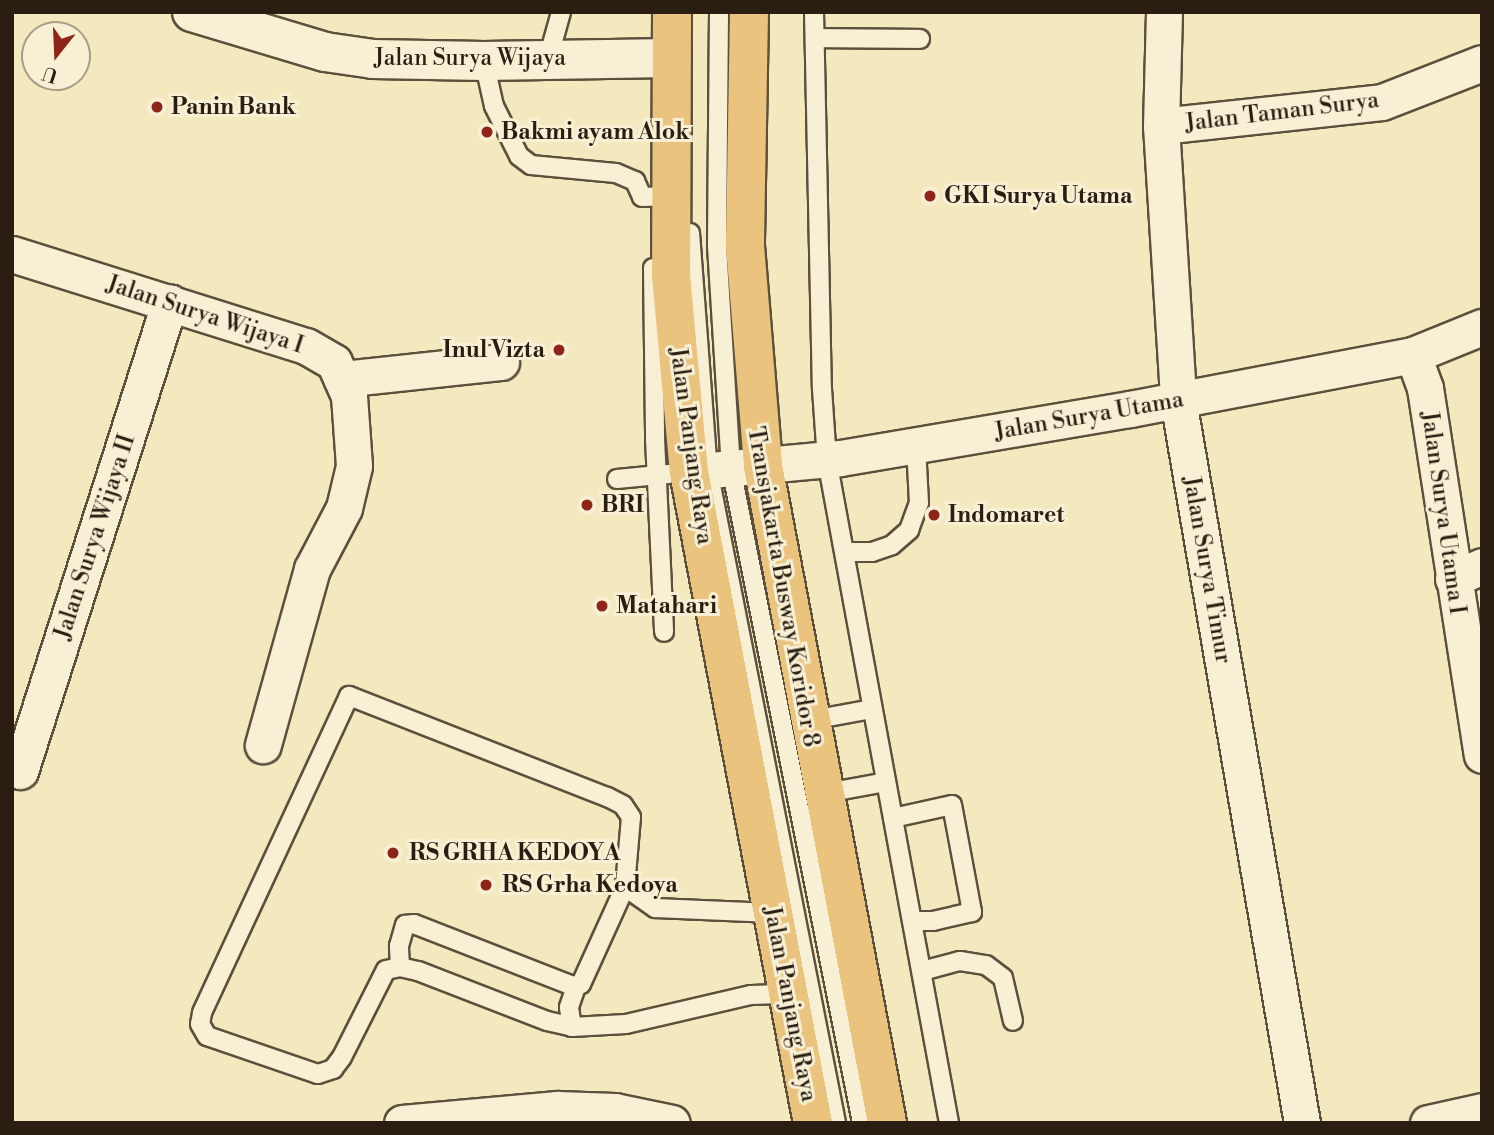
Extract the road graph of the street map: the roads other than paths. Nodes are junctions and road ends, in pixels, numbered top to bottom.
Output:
1 (192, 12) edge
2 (561, 12) edge
3 (672, 12) edge
4 (689, 12) edge
5 (719, 12) edge
6 (749, 12) edge
7 (814, 12) edge
8 (1164, 12) edge
9 (815, 38) junction
10 (920, 39) dead end
11 (671, 58) junction
12 (548, 59) junction
13 (484, 61) junction
14 (1482, 63) edge
15 (1160, 126) junction
16 (668, 196) junction
17 (12, 254) edge
18 (652, 257) dead end
19 (170, 302) junction
20 (1482, 327) edge
21 (1413, 355) junction
22 (501, 362) dead end
23 (342, 379) junction
24 (1178, 400) junction
25 (916, 445) junction
26 (827, 460) junction
27 (710, 470) junction
28 (617, 479) dead end
29 (845, 552) junction
30 (1467, 573) edge
31 (664, 632) dead end
32 (872, 709) junction
33 (812, 720) junction
34 (1480, 737) edge
35 (263, 745) dead end
36 (20, 771) dead end
37 (886, 782) junction
38 (826, 793) junction
39 (893, 818) junction
40 (625, 887) junction
41 (773, 913) junction
42 (912, 920) junction
43 (400, 967) junction
44 (922, 971) junction
45 (576, 987) junction
46 (789, 994) junction
47 (1013, 1021) dead end
48 (572, 1027) junction
49 (1482, 1111) edge
50 (402, 1123) edge
51 (672, 1123) edge
52 (813, 1123) edge
53 (836, 1123) edge
54 (862, 1123) edge
55 (887, 1123) edge
56 (949, 1123) edge
57 (1302, 1123) edge
58 (1428, 1123) edge

1 - 13 street, Jalan Surya Wijaya
2 - 12 lane
3 - 11 main road, Jalan Panjang Raya
4 - 27 lane, Transjakarta Busway Koridor 8
5 - 27 lane, Transjakarta Busway Koridor 8
6 - 27 main road, Jalan Panjang Raya
7 - 9 lane
8 - 15 street, Jalan Surya Timur
9 - 10 lane
9 - 26 lane
11 - 12 street, Jalan Surya Wijaya
11 - 16 main road, Jalan Panjang Raya
12 - 13 street, Jalan Surya Wijaya
13 - 16 lane
14 - 15 street, Jalan Taman Surya
15 - 24 street, Jalan Surya Timur
16 - 27 main road, Jalan Panjang Raya
17 - 19 street, Jalan Surya Wijaya I
18 - 27 lane
19 - 23 street, Jalan Surya Wijaya I
19 - 36 street, Jalan Surya Wijaya II
20 - 21 street, Jalan Surya Utama
21 - 24 street, Jalan Surya Utama
21 - 30 street, Jalan Surya Utama I
22 - 23 street
23 - 35 street, Jalan Surya Wijaya I
24 - 25 street, Jalan Surya Utama
24 - 57 street, Jalan Surya Timur
25 - 26 street, Jalan Surya Utama
25 - 29 lane
26 - 27 street, Jalan Surya Utama
26 - 29 lane
27 - 28 lane
27 - 31 lane
27 - 33 main road, Jalan Panjang Raya
27 - 41 main road, Jalan Panjang Raya
27 - 53 lane, Transjakarta Busway Koridor 8
27 - 54 lane, Transjakarta Busway Koridor 8
29 - 32 lane
30 - 34 street, Jalan Surya Utama I
32 - 33 lane
32 - 37 lane
33 - 38 main road, Jalan Panjang Raya
37 - 38 lane
37 - 39 lane
38 - 55 main road, Jalan Panjang Raya
39 - 42 lane
39 - 42 lane
40 - 41 lane
40 - 43 lane
40 - 45 lane
41 - 46 main road, Jalan Panjang Raya
42 - 44 lane
43 - 45 lane
43 - 48 lane
44 - 47 lane
44 - 56 lane
45 - 48 lane
46 - 48 lane
46 - 52 main road, Jalan Panjang Raya
49 - 58 street
50 - 51 street

